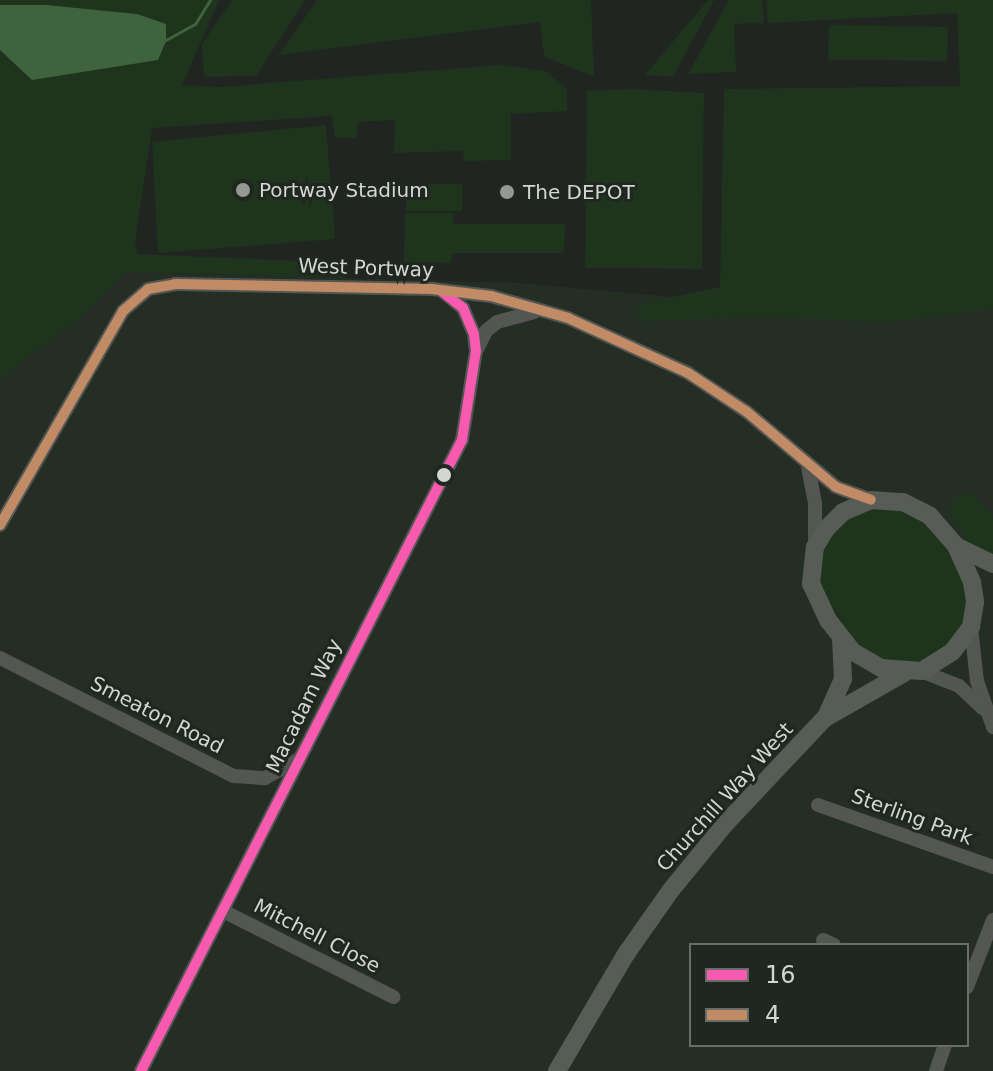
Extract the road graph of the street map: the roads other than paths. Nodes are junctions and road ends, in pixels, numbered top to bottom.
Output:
1 (440, 290) junction
2 (544, 311) junction
3 (476, 351) junction
4 (808, 467) junction
5 (871, 500) junction
6 (0, 525) edge
7 (956, 546) junction
8 (815, 547) junction
9 (993, 564) edge
10 (993, 597) edge
11 (972, 620) junction
12 (841, 639) junction
13 (0, 658) edge
14 (912, 672) junction
15 (986, 712) junction
16 (826, 717) junction
17 (993, 727) edge
18 (298, 760) junction
19 (818, 805) dead end
20 (993, 867) edge
21 (223, 911) junction
22 (993, 920) edge
23 (969, 982) edge
24 (393, 997) dead end
25 (944, 1047) edge
26 (141, 1071) edge
27 (557, 1071) edge
28 (936, 1071) edge

1 - 2 street, West Portway
1 - 3 street
1 - 6 street, West Portway
2 - 3 street
2 - 4 street, West Portway
3 - 18 street, Macadam Way
4 - 5 street, West Portway
4 - 8 street
5 - 7 main road
5 - 8 main road
7 - 9 main road
7 - 11 main road
8 - 12 main road, Churchill Way West
10 - 11 main road, Churchill Way West
11 - 14 main road, Churchill Way West
11 - 15 street
12 - 14 main road, Churchill Way West
12 - 16 main road, Churchill Way West
13 - 18 street, Smeaton Road
14 - 15 street
14 - 16 main road, Churchill Way West
15 - 17 street
16 - 27 main road, Churchill Way West
18 - 21 street, Macadam Way
19 - 20 street, Sterling Park
21 - 24 street, Mitchell Close
21 - 26 street, Macadam Way
22 - 23 street
25 - 28 street

